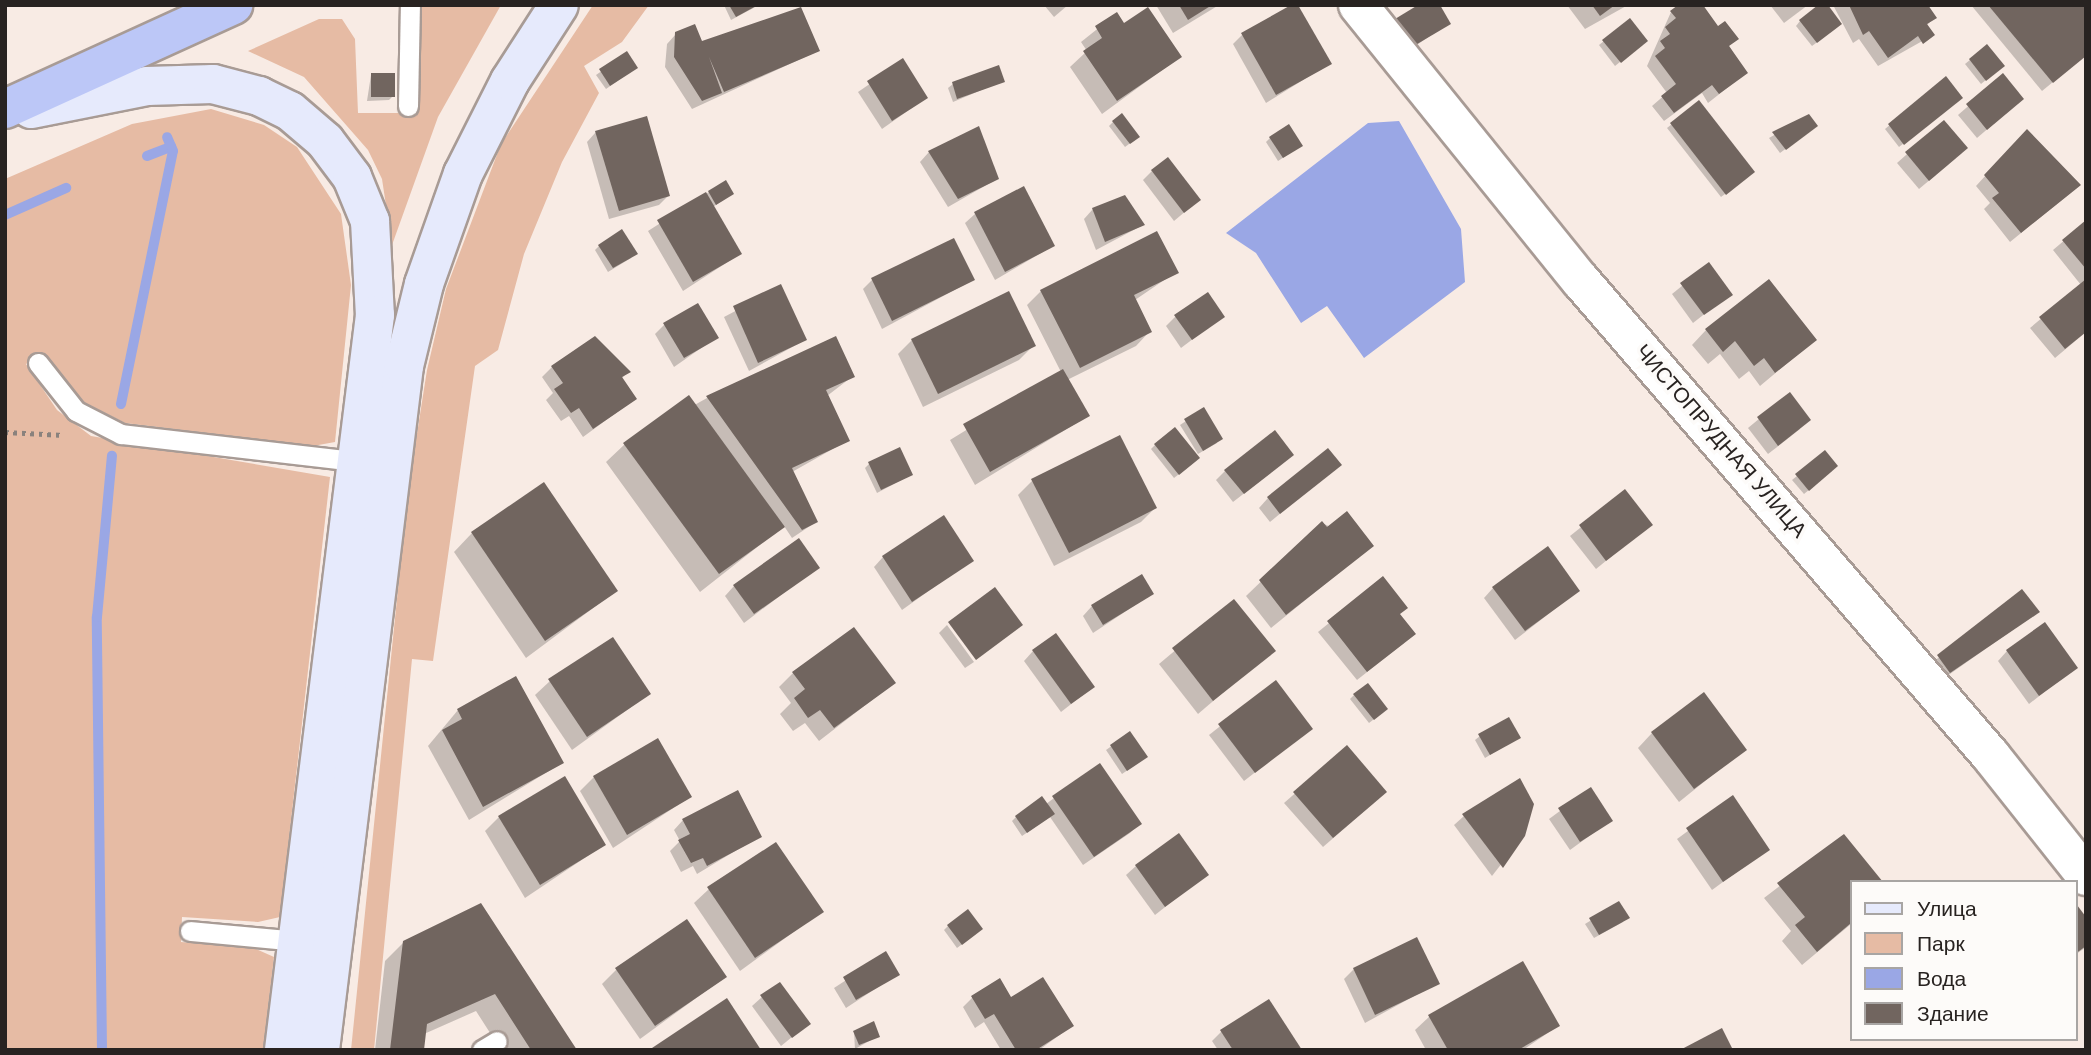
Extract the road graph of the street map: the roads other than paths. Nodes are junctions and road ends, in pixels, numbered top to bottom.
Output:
1 (233, 5) edge
2 (410, 5) edge
3 (559, 5) edge
4 (1358, 5) edge
5 (408, 106) dead end
6 (5, 109) edge
7 (5, 117) edge
8 (37, 363) dead end
9 (356, 461) junction
10 (2086, 876) edge
11 (190, 931) dead end
12 (297, 941) junction
13 (285, 1050) edge
14 (320, 1050) edge

1 - 6 highway
2 - 5 lane
3 - 14 main road
4 - 10 street, ЧИСТОПРУДНАЯ УЛИЦА
7 - 9 main road
8 - 9 lane
9 - 12 main road
11 - 12 lane
12 - 13 main road

